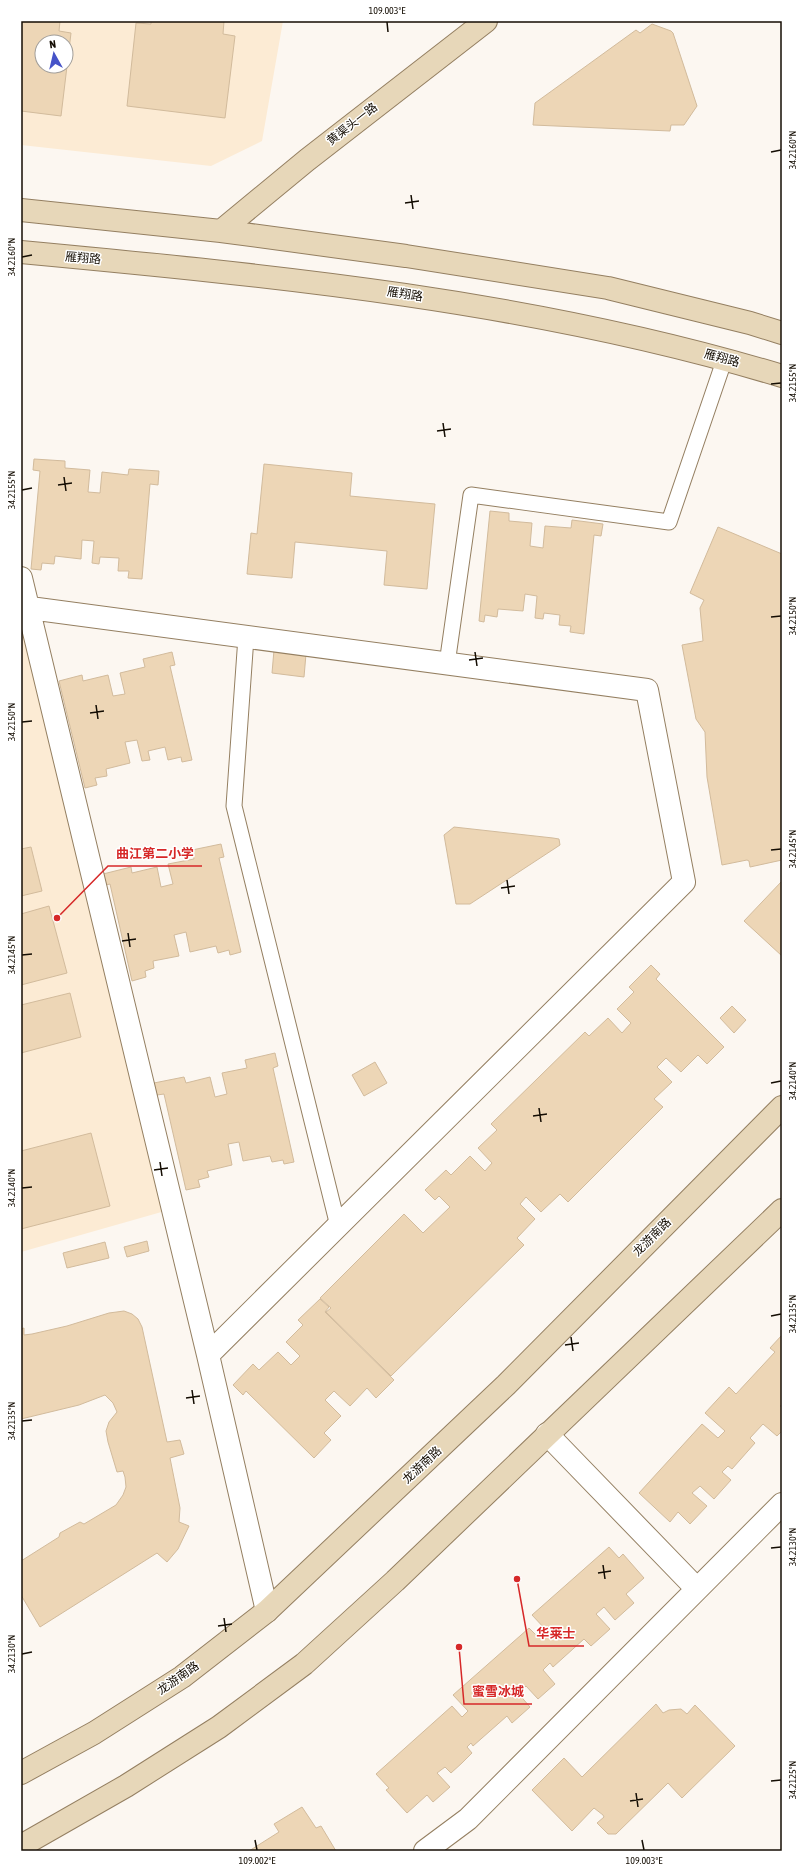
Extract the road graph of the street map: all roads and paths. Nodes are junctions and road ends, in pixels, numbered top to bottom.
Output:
1 (486, 21) edge
2 (21, 210) edge
3 (221, 231) junction
4 (21, 252) edge
5 (782, 333) edge
6 (725, 358) junction
7 (782, 376) edge
8 (21, 578) edge
9 (30, 608) junction
10 (246, 637) junction
11 (447, 664) junction
12 (782, 1107) edge
13 (782, 1210) edge
14 (338, 1226) junction
15 (208, 1355) junction
16 (547, 1434) junction
17 (782, 1504) edge
18 (697, 1589) junction
19 (267, 1611) junction
20 (21, 1774) edge
21 (21, 1846) edge
22 (425, 1851) edge

1 - 3 main road, 黄渠头一路
2 - 3 main road
3 - 5 main road
4 - 6 main road, 雁翔路
6 - 7 main road, 雁翔路
6 - 11 lane
8 - 9 street
9 - 10 street
9 - 15 street
10 - 11 street
10 - 14 lane
11 - 14 street
12 - 19 main road, 龙游南路
13 - 16 main road
14 - 15 street
15 - 19 street
16 - 18 street
16 - 21 main road
17 - 18 street
18 - 22 street
19 - 20 main road, 龙游南路

